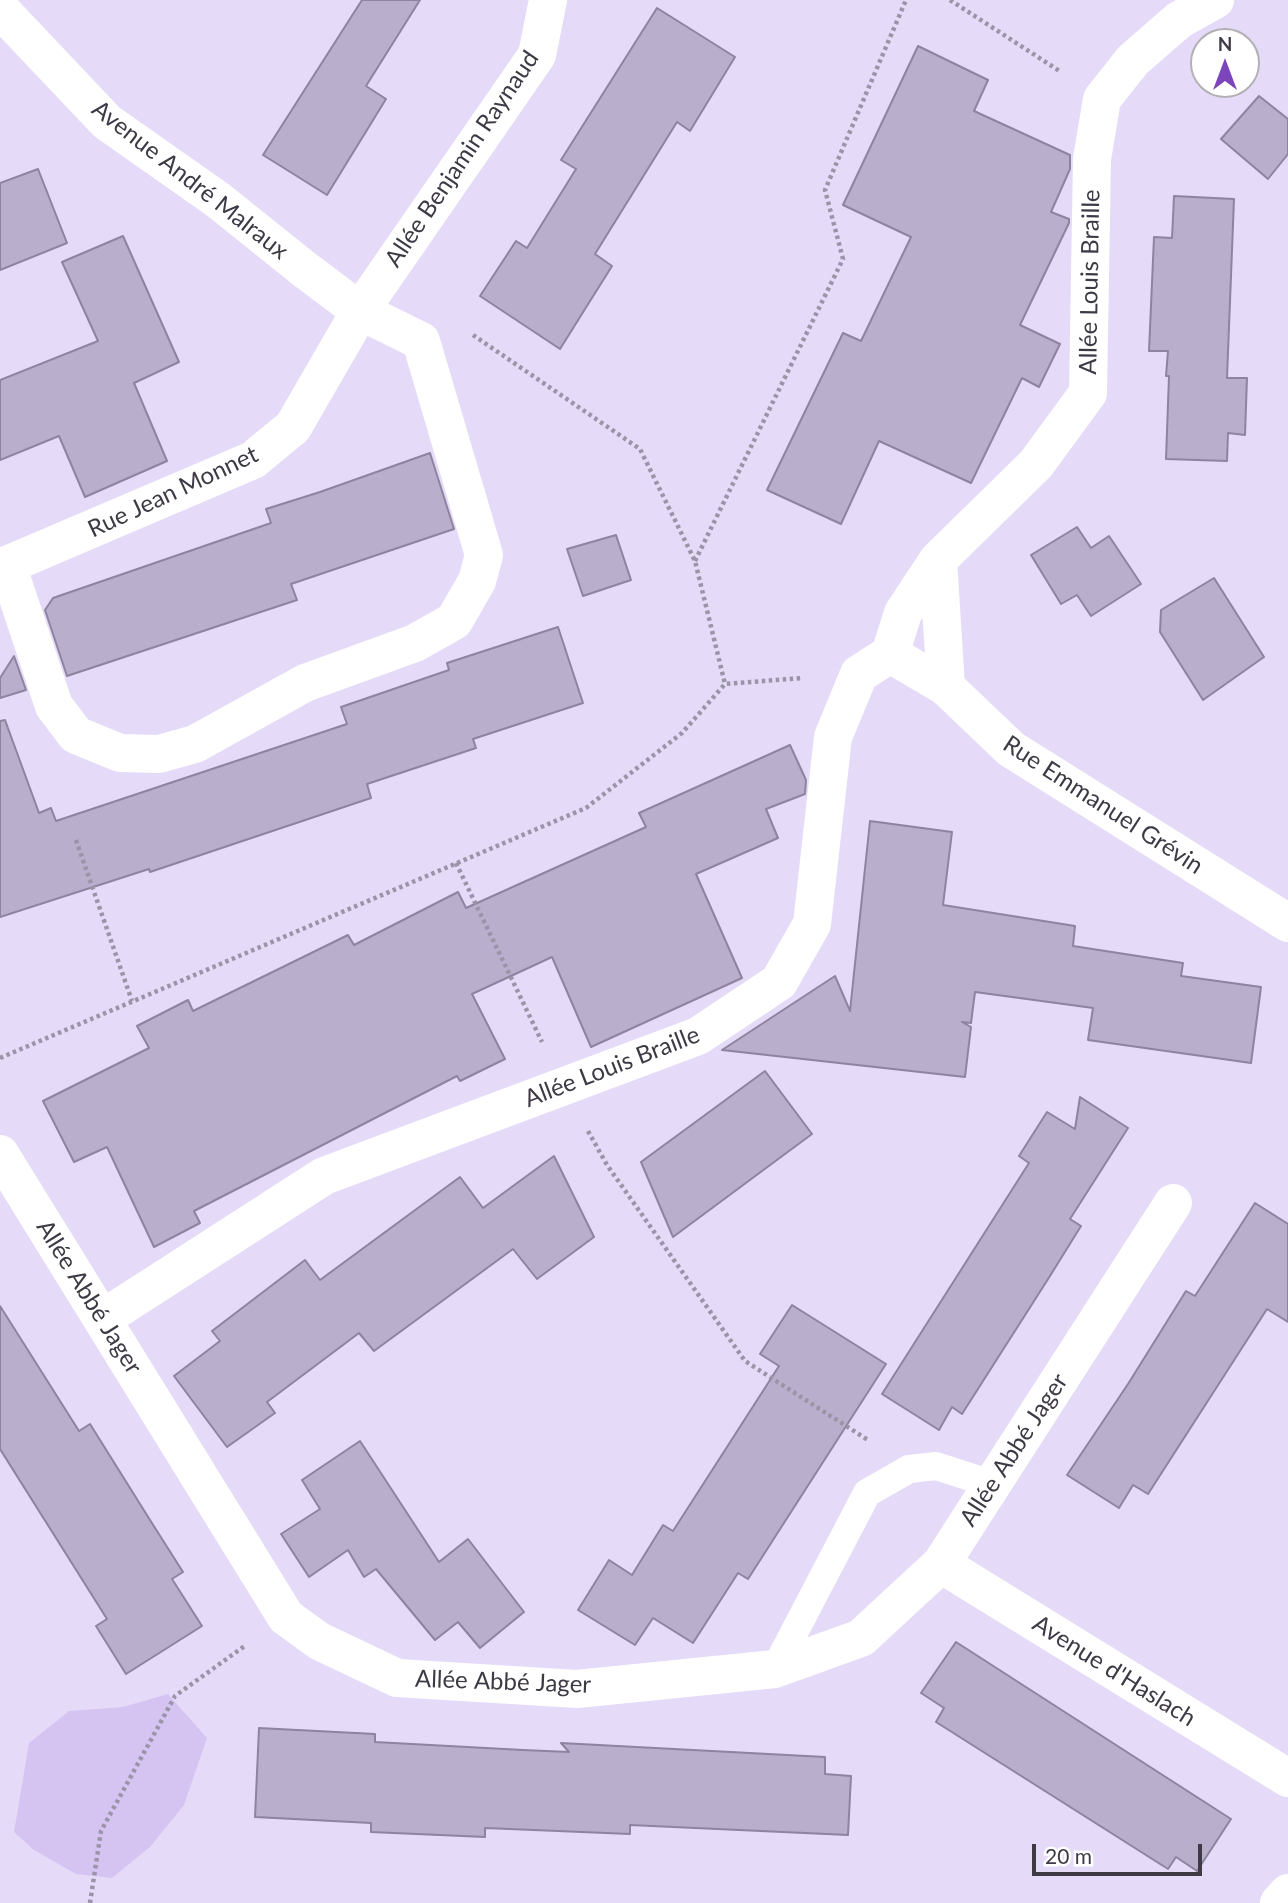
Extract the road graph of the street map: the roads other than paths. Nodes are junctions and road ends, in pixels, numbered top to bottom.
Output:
1 (548, 0) edge
2 (1215, 0) edge
3 (0, 9) edge
4 (360, 311) junction
5 (938, 560) junction
6 (3, 566) edge
7 (890, 654) junction
8 (946, 687) junction
9 (1288, 923) edge
10 (0, 1154) edge
11 (1173, 1203) dead end
12 (102, 1319) junction
13 (992, 1484) junction
14 (941, 1564) junction
15 (775, 1669) junction
16 (1288, 1778) edge
17 (1288, 1893) edge
18 (1279, 1903) edge

1 - 4 street, Allée Benjamin Raynaud
2 - 5 street, Allée Louis Braille
3 - 4 street, Avenue André Malraux
4 - 6 street, Rue Jean Monnet
4 - 6 street, Avenue André Malraux
5 - 7 street, Allée Louis Braille
5 - 8 street
7 - 8 street, Rue Emmanuel Grévin
7 - 12 street, Allée Louis Braille
8 - 9 street, Rue Emmanuel Grévin
10 - 12 street, Allée Abbé Jager
11 - 13 street, Allée Abbé Jager
12 - 15 street, Allée Abbé Jager
13 - 14 street, Allée Abbé Jager
13 - 15 lane
14 - 15 street, Allée Abbé Jager
14 - 16 street, Avenue d'Haslach
17 - 18 street

